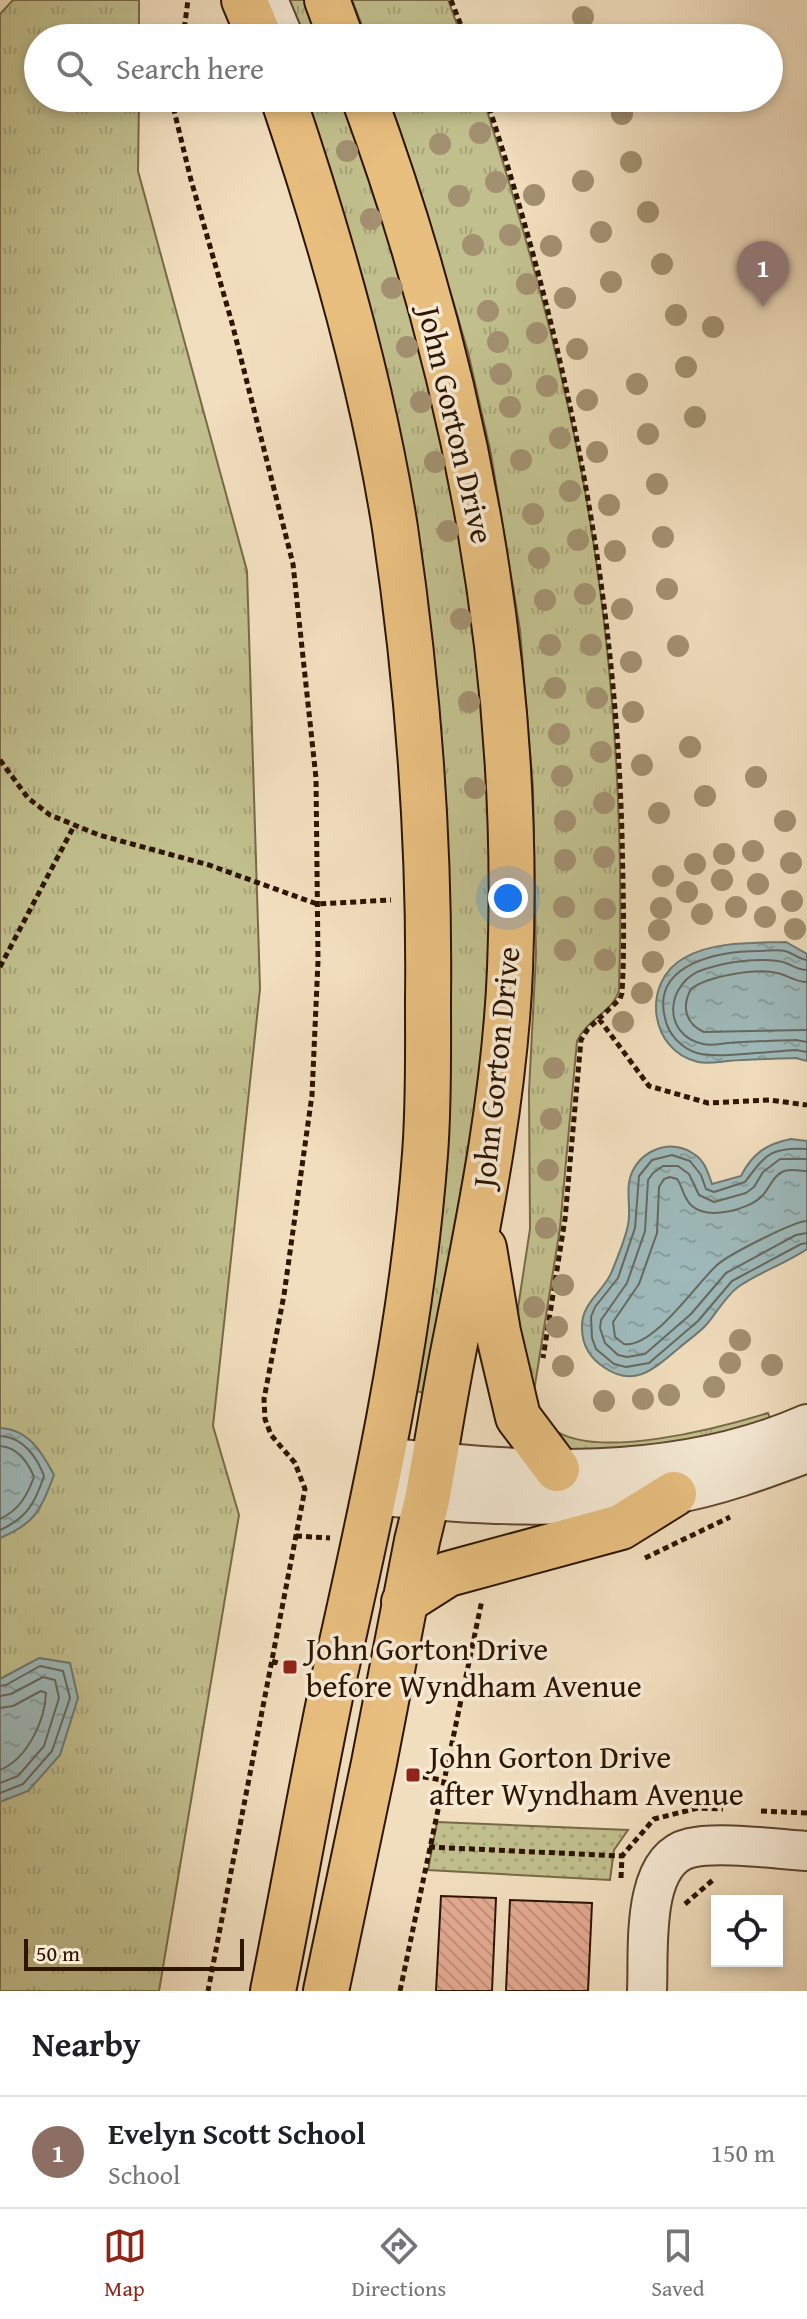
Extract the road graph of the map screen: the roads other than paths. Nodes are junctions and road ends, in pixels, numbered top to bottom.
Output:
1 (244, 0) edge
2 (268, 0) edge
3 (327, 0) edge
4 (254, 24) edge
5 (278, 24) edge
6 (336, 24) edge
7 (288, 112) edge
8 (298, 112) edge
9 (369, 112) edge
10 (298, 142) junction
11 (479, 1218) junction
12 (807, 1424) edge
13 (807, 1453) edge
14 (557, 1469) junction
15 (379, 1476) junction
16 (431, 1482) junction
17 (674, 1494) junction
18 (404, 1602) junction
19 (807, 1851) edge
20 (273, 1991) edge
21 (326, 1991) edge
22 (647, 1991) edge

1 - 4 main road
2 - 5 street
3 - 6 main road
7 - 10 main road, John Gorton Drive
8 - 10 street
9 - 11 main road, John Gorton Drive
10 - 15 main road, John Gorton Drive
11 - 14 main road
11 - 16 main road, John Gorton Drive
12 - 14 street
13 - 17 street
14 - 16 street
15 - 16 street
15 - 20 main road, John Gorton Drive
16 - 17 street
16 - 18 main road, John Gorton Drive
17 - 18 main road
18 - 21 main road, John Gorton Drive
19 - 22 street

